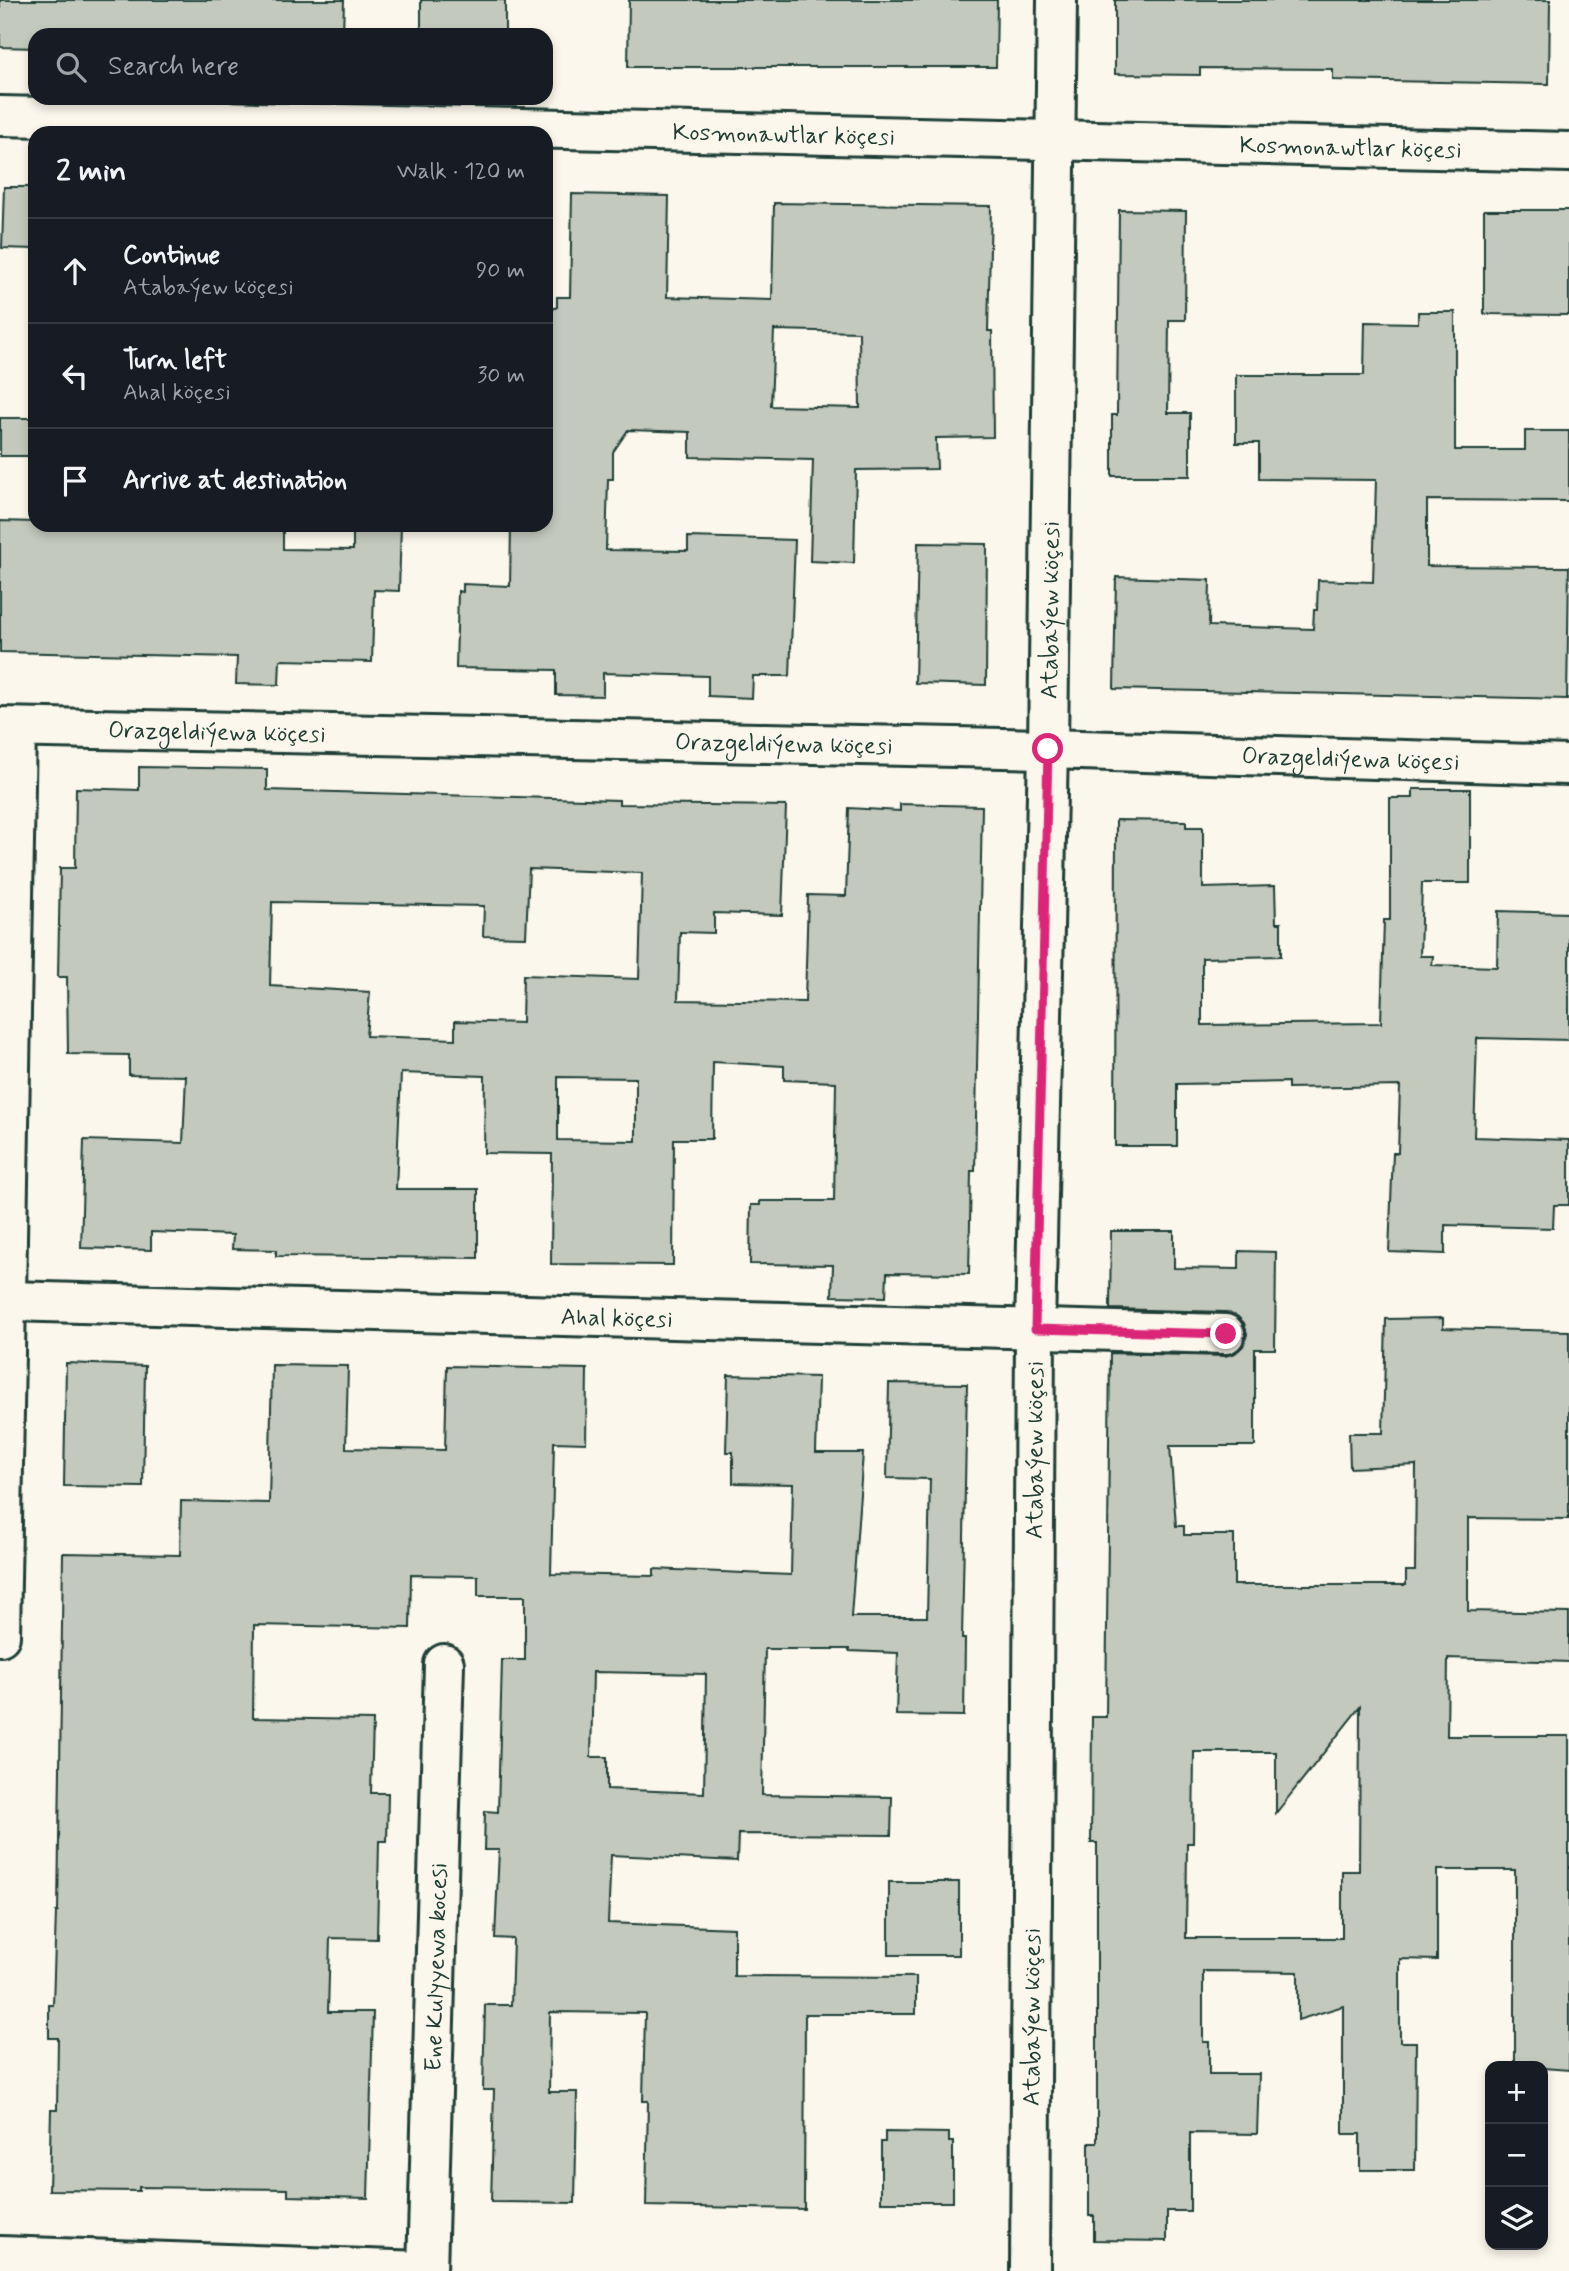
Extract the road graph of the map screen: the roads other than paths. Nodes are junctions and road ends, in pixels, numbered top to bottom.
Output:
1 (1057, 0) edge
2 (0, 116) edge
3 (459, 126) edge
4 (553, 128) edge
5 (1056, 139) junction
6 (1569, 152) edge
7 (8, 727) edge
8 (1048, 749) junction
9 (1569, 765) edge
10 (8, 1301) junction
11 (1035, 1329) junction
12 (1226, 1334) dead end
13 (0, 1636) edge
14 (444, 1664) dead end
15 (0, 2256) edge
16 (425, 2271) edge
17 (1030, 2271) edge

1 - 5 street, Atabaýew köçesi
2 - 3 street, Kosmonawtlar köçesi
4 - 5 street, Kosmonawtlar köçesi
5 - 6 street, Kosmonawtlar köçesi
5 - 8 street, Atabaýew köçesi
7 - 8 street, Orazgeldiýewa köçesi
7 - 10 street
8 - 9 street, Orazgeldiýewa köçesi
8 - 11 street, Atabaýew köçesi
10 - 11 street, Ahal köçesi
10 - 13 street
11 - 12 street, Ahal köçesi
11 - 17 street, Atabaýew köçesi
14 - 16 street, Ene Kulyyewa kocesi
15 - 16 street

